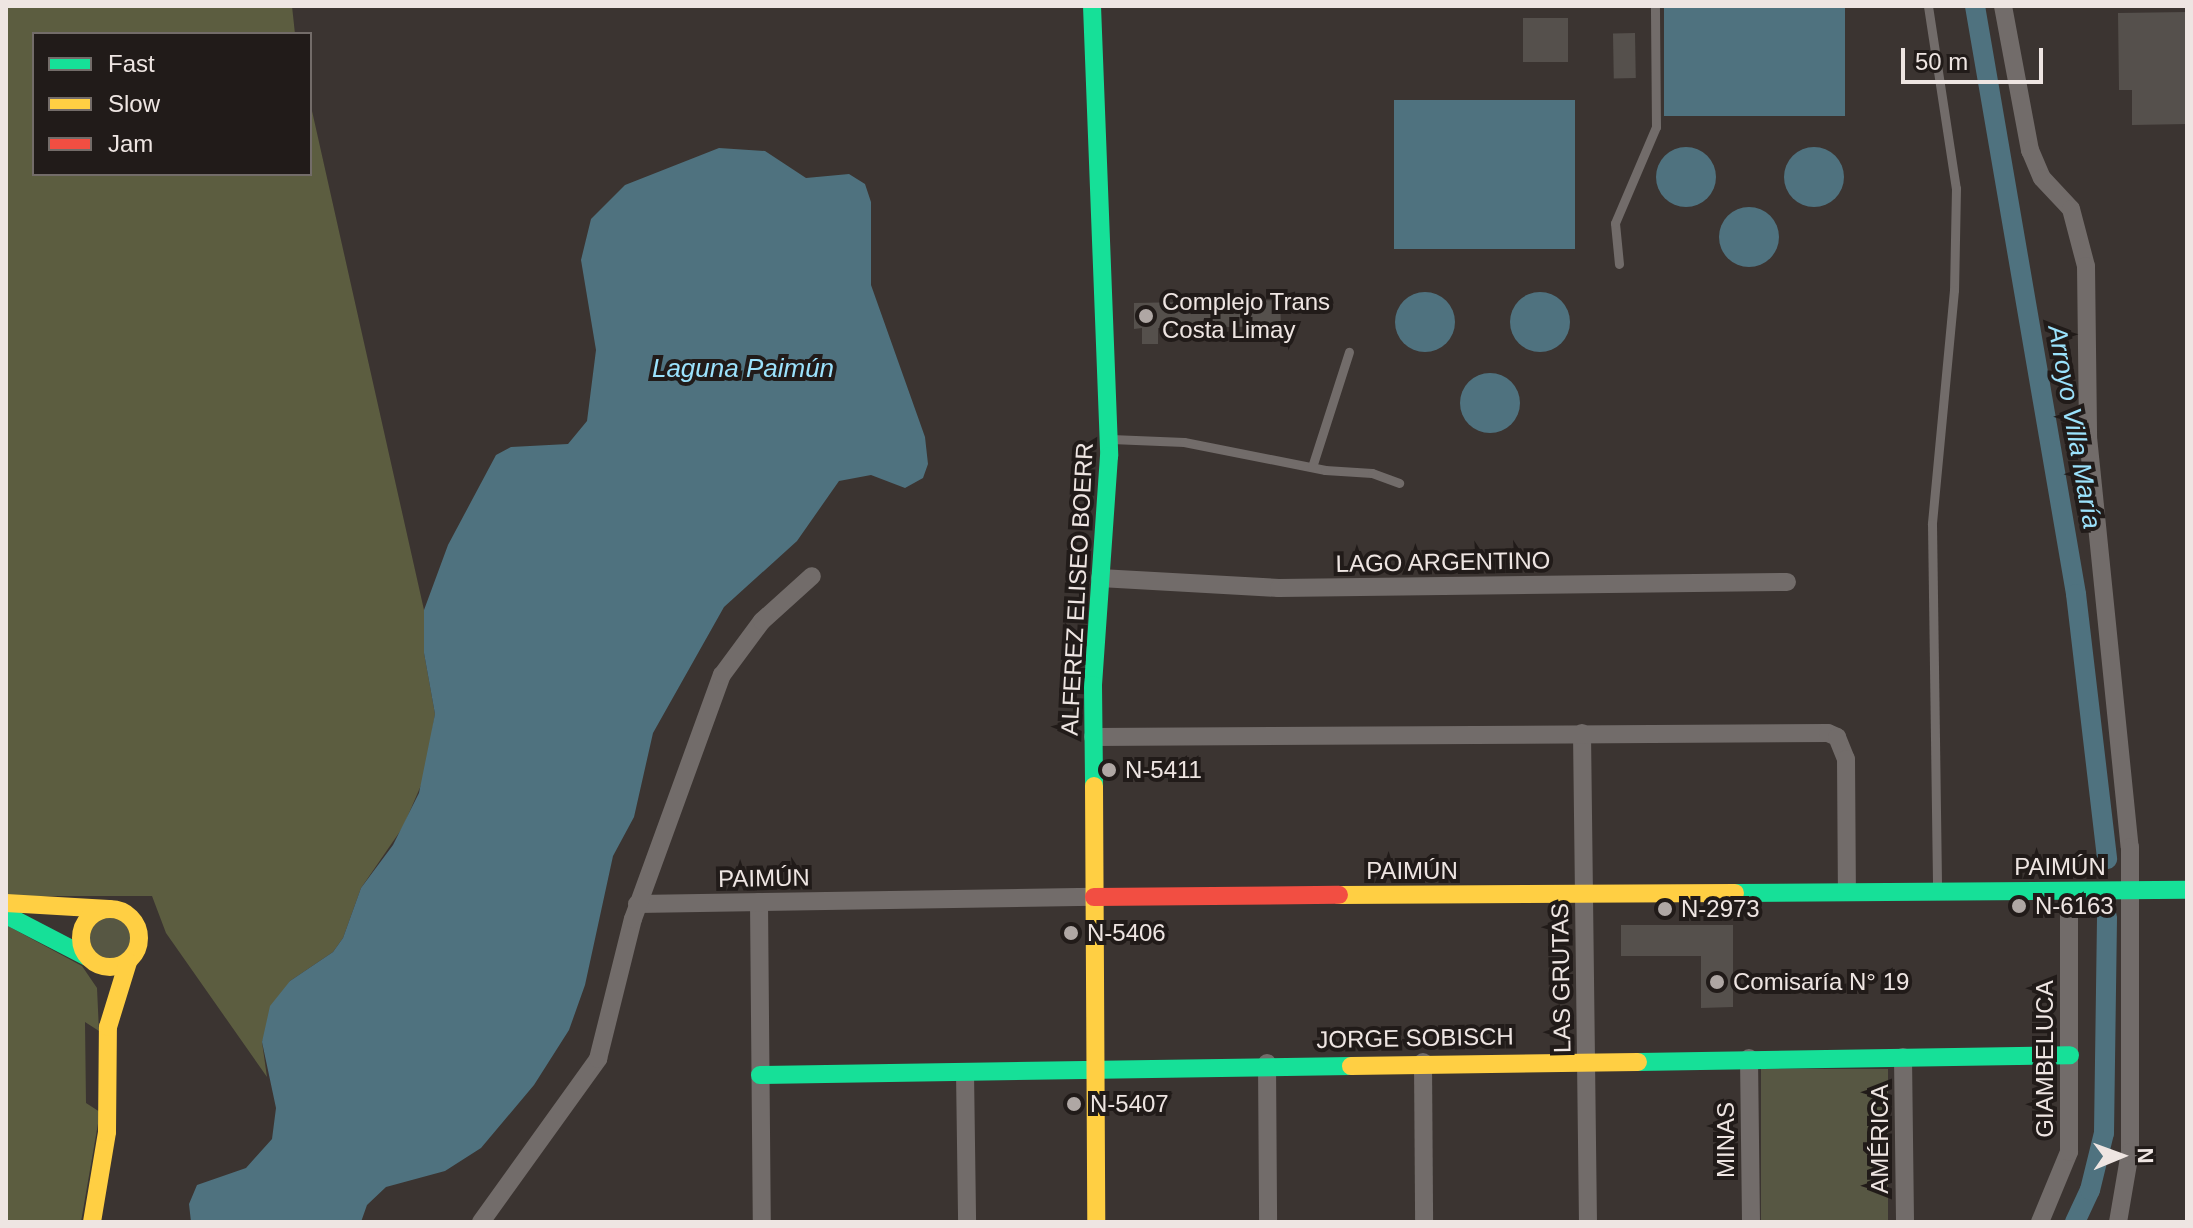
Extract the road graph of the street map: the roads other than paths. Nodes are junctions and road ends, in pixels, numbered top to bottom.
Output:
1 (1092, 6) edge
2 (1655, 6) edge
3 (1928, 6) edge
4 (2003, 6) edge
5 (1619, 264) dead end
6 (1349, 352) dead end
7 (1108, 439) junction
8 (1312, 467) junction
9 (1399, 483) dead end
10 (812, 576) dead end
11 (1100, 578) junction
12 (1787, 582) dead end
13 (1582, 733) junction
14 (1093, 737) junction
15 (2131, 890) junction
16 (2187, 890) edge
17 (2069, 891) junction
18 (1847, 892) junction
19 (1937, 892) junction
20 (1584, 894) junction
21 (1094, 897) junction
22 (759, 902) junction
23 (6, 903) edge
24 (637, 904) junction
25 (109, 909) junction
26 (6, 915) edge
27 (93, 962) junction
28 (128, 962) junction
29 (111, 1015) junction
30 (2070, 1055) junction
31 (1903, 1057) junction
32 (1749, 1058) junction
33 (1586, 1060) junction
34 (1423, 1062) junction
35 (1267, 1063) junction
36 (1096, 1071) junction
37 (965, 1072) junction
38 (760, 1075) junction
39 (92, 1222) edge
40 (481, 1222) edge
41 (762, 1222) edge
42 (967, 1222) edge
43 (1096, 1222) edge
44 (1268, 1222) edge
45 (1424, 1222) edge
46 (1588, 1222) edge
47 (1751, 1222) edge
48 (1905, 1222) edge
49 (2040, 1222) edge
50 (2118, 1222) edge

1 - 7 street, ALFEREZ ELISEO BOERR
2 - 5 lane
3 - 19 lane
4 - 15 street
6 - 8 lane
7 - 8 lane
7 - 11 street, ALFEREZ ELISEO BOERR
8 - 9 lane
10 - 24 street
11 - 12 street, LAGO ARGENTINO
11 - 14 street, ALFEREZ ELISEO BOERR
13 - 14 street
13 - 18 street
13 - 20 street, LAS GRUTAS
14 - 21 street, ALFEREZ ELISEO BOERR
15 - 16 street, PAIMÚN
15 - 17 street, PAIMÚN
15 - 50 street
17 - 19 street, PAIMÚN
17 - 30 street, GIAMBELUCA
18 - 19 street, PAIMÚN
18 - 20 street, PAIMÚN
20 - 21 street, PAIMÚN
20 - 33 street, LAS GRUTAS
21 - 22 street, PAIMÚN
21 - 36 street, ALFEREZ ELISEO BOERR
22 - 24 street, PAIMÚN
22 - 38 street
23 - 25 street
24 - 40 street
25 - 27 street
25 - 28 street
26 - 27 street
27 - 28 street
27 - 29 street
28 - 29 street
29 - 39 street
30 - 31 street, JORGE SOBISCH
30 - 49 street, GIAMBELUCA
31 - 32 street, JORGE SOBISCH
31 - 48 street, AMÉRICA
32 - 33 street, JORGE SOBISCH
32 - 47 street, MINAS
33 - 34 street, JORGE SOBISCH
33 - 46 street, LAS GRUTAS
34 - 35 street, JORGE SOBISCH
34 - 45 street
35 - 36 street, JORGE SOBISCH
35 - 44 street
36 - 37 street, JORGE SOBISCH
36 - 43 street, ALFEREZ ELISEO BOERR
37 - 38 street, JORGE SOBISCH
37 - 42 street
38 - 41 street

